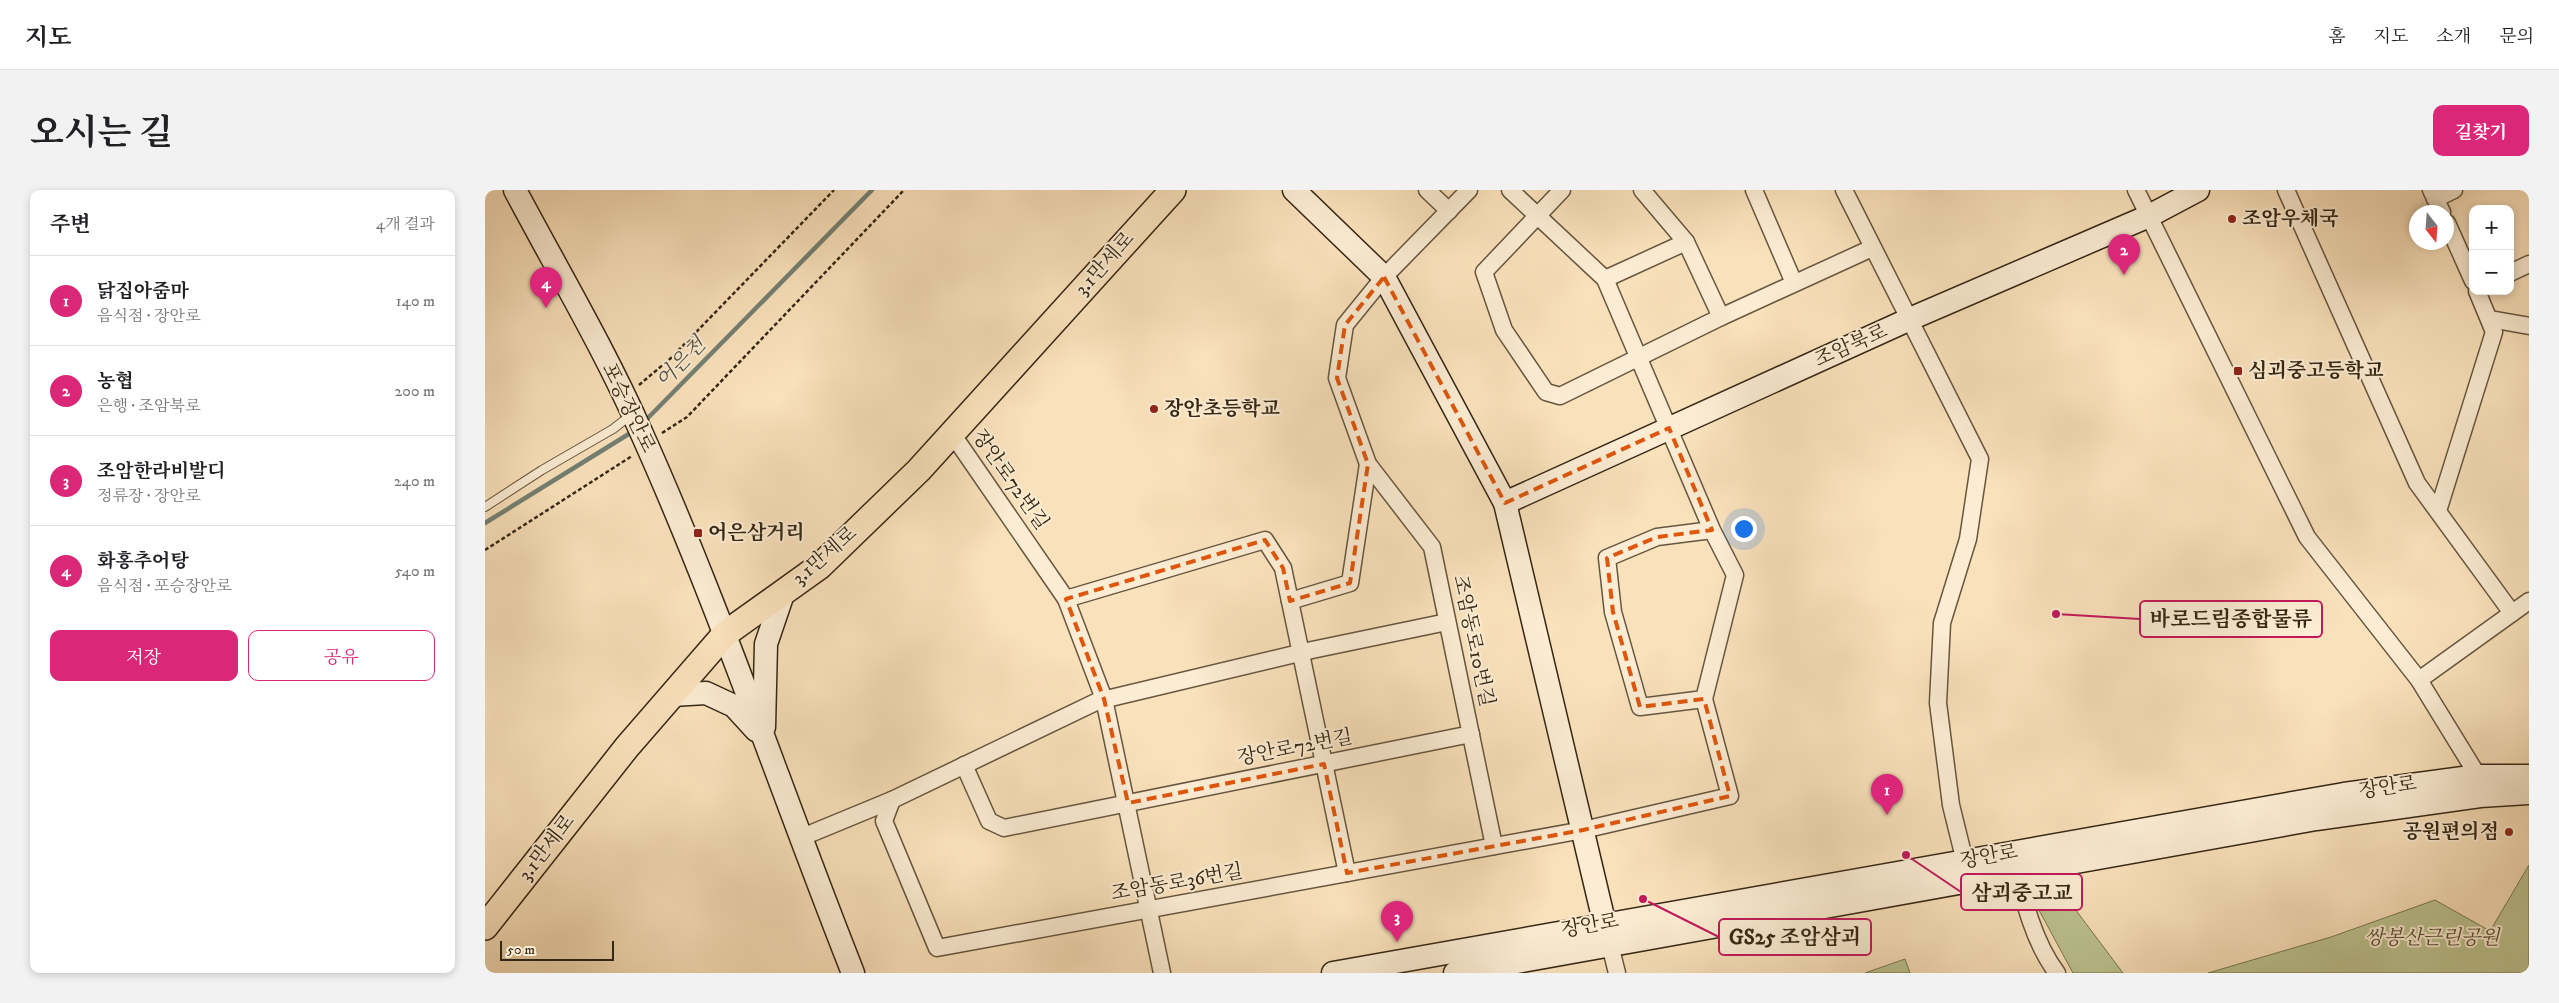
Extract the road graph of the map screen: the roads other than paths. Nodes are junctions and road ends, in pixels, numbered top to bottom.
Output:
1 (515, 190) edge
2 (1173, 190) edge
3 (1294, 190) edge
4 (1427, 190) edge
5 (1469, 190) edge
6 (1510, 190) edge
7 (1562, 190) edge
8 (1642, 190) edge
9 (1754, 190) edge
10 (1844, 190) edge
11 (2136, 190) edge
12 (2198, 190) edge
13 (2286, 190) edge
14 (2454, 190) edge
15 (2436, 200) edge
16 (1449, 211) junction
17 (2149, 216) junction
18 (1537, 217) junction
19 (2454, 239) edge
20 (1686, 242) junction
21 (1871, 248) junction
22 (2529, 264) edge
23 (2514, 271) edge
24 (2469, 272) edge
25 (1383, 277) junction
26 (1605, 279) junction
27 (1794, 283) junction
28 (2479, 295) edge
29 (1721, 317) junction
30 (1910, 319) junction
31 (2490, 319) junction
32 (2529, 326) edge
33 (1637, 356) junction
34 (636, 421) junction
35 (1669, 428) junction
36 (953, 435) junction
37 (1369, 464) junction
38 (1505, 502) junction
39 (485, 507) edge
40 (2438, 512) junction
41 (1711, 530) junction
42 (784, 591) junction
43 (1067, 599) junction
44 (1290, 600) junction
45 (2529, 601) edge
46 (2512, 613) junction
47 (1447, 622) junction
48 (725, 634) junction
49 (1301, 652) junction
50 (2419, 680) junction
51 (672, 695) junction
52 (1104, 699) junction
53 (1704, 699) junction
54 (1471, 734) junction
55 (763, 738) junction
56 (1324, 764) junction
57 (964, 765) junction
58 (2529, 776) edge
59 (2479, 786) junction
60 (2529, 793) edge
61 (892, 800) junction
62 (1128, 803) junction
63 (1583, 830) junction
64 (800, 838) junction
65 (1494, 846) junction
66 (2015, 862) junction
67 (1967, 870) junction
68 (1347, 873) junction
69 (1148, 910) junction
70 (485, 926) edge
71 (1607, 934) junction
72 (853, 973) edge
73 (1162, 973) edge
74 (1333, 973) edge
75 (1455, 973) edge
76 (1617, 973) edge
77 (2057, 973) edge

1 - 34 street, 포승장안로
2 - 36 main road, 3.1만세로
3 - 25 street
4 - 16 street
5 - 16 street, 조암동로10번길
6 - 18 street
7 - 18 street
8 - 20 street
9 - 27 street
10 - 21 street
11 - 17 street
12 - 17 street, 조암북로
13 - 40 street
14 - 15 street
16 - 25 street, 조암동로10번길
17 - 30 street, 조암북로
17 - 50 street
18 - 26 street
18 - 33 street
19 - 24 street
20 - 26 street
20 - 29 street
21 - 27 street
21 - 30 street
22 - 23 street
25 - 37 street, 조암동로10번길
25 - 38 street
26 - 33 street
27 - 29 street
28 - 31 street
29 - 33 street
30 - 35 street, 조암북로
30 - 67 street
31 - 32 street
31 - 40 street
33 - 35 street
34 - 39 lane
34 - 48 street, 포승장안로
35 - 38 street, 조암북로
35 - 41 street
36 - 42 main road, 3.1만세로
36 - 43 street, 장안로72번길
37 - 44 street, 조암동로10번길
37 - 47 street, 조암동로10번길
38 - 63 street
40 - 46 street
41 - 53 street
41 - 53 street
42 - 48 main road, 3.1만세로
42 - 55 street
43 - 44 street
43 - 52 street, 장안로72번길
44 - 49 street
45 - 46 street
46 - 50 street
47 - 49 street
47 - 54 street, 조암동로10번길
48 - 51 main road, 3.1만세로
48 - 55 street, 포승장안로
49 - 52 street
49 - 56 street
50 - 59 street
51 - 55 street
51 - 70 main road, 3.1만세로
52 - 57 street
52 - 62 street, 장안로72번길
53 - 63 street, 조암동로36번길
54 - 56 street, 장안로72번길
54 - 65 street, 조암동로10번길
55 - 64 street, 포승장안로
56 - 62 street, 장안로72번길
56 - 68 street
57 - 61 street
57 - 62 street, 장안로72번길
58 - 59 street, 장안로
59 - 60 street, 장안로
59 - 66 street, 장안로
61 - 64 street
61 - 69 street, 조암동로36번길
62 - 69 street, 장안로72번길
63 - 65 street, 조암동로36번길
63 - 71 street
64 - 72 street, 포승장안로
65 - 68 street, 조암동로36번길
66 - 67 street, 장안로
66 - 77 street
67 - 71 street, 장안로
68 - 69 street, 조암동로36번길
69 - 73 street, 장안로72번길
71 - 74 street, 장안로
71 - 75 street, 장안로
71 - 76 street

